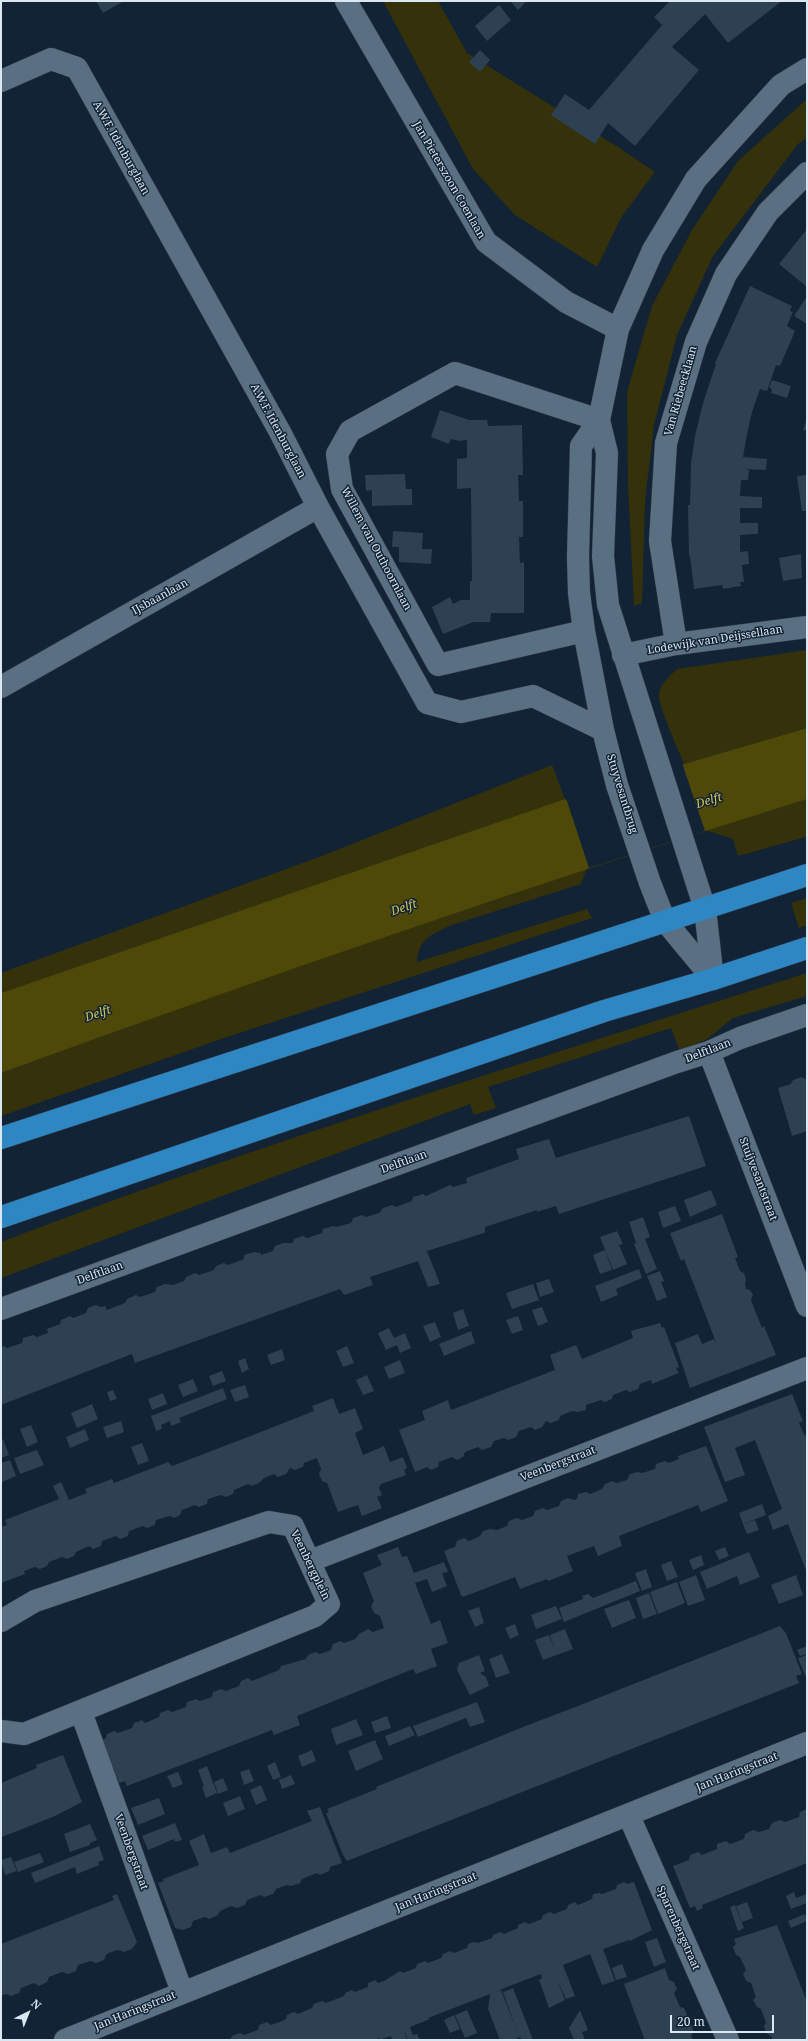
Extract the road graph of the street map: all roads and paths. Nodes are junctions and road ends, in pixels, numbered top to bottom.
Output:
1 (346, 1) edge
2 (807, 69) edge
3 (1, 81) edge
4 (807, 173) edge
5 (618, 329) junction
6 (599, 420) junction
7 (318, 507) junction
8 (807, 627) edge
9 (584, 632) junction
10 (676, 644) junction
11 (623, 655) junction
12 (1, 686) edge
13 (603, 730) junction
14 (807, 875) edge
15 (705, 909) junction
16 (665, 921) junction
17 (807, 948) edge
18 (713, 979) junction
19 (807, 1015) edge
20 (709, 1052) junction
21 (1, 1138) edge
22 (1, 1217) edge
23 (807, 1306) edge
24 (1, 1309) edge
25 (807, 1368) edge
26 (310, 1561) junction
27 (1, 1621) edge
28 (81, 1712) junction
29 (1, 1731) edge
30 (807, 1743) edge
31 (629, 1816) junction
32 (182, 1992) junction
33 (65, 2040) edge
34 (728, 2040) edge

1 - 5 street, Jan Pieterszoon Coenlaan
2 - 5 street
3 - 7 street, A.W.F. Idenburglaan
4 - 10 street, Van Riebeecklaan
5 - 6 street
6 - 9 street
6 - 9 street, Willem van Outhoornlaan
6 - 11 street
7 - 12 street, IJsbaanlaan
7 - 13 street, A.W.F. Idenburglaan
8 - 10 street, Lodewijk van Deijssellaan
9 - 13 street, Stuyvesantbrug
10 - 11 street, Lodewijk van Deijssellaan
11 - 15 street
13 - 16 street, Stuyvesantbrug
14 - 15 main road
15 - 16 main road
15 - 18 street
16 - 18 street
16 - 21 main road
17 - 18 main road
18 - 22 main road
19 - 20 street, Delftlaan
20 - 23 street, Stuijvesantstraat
20 - 24 street, Delftlaan
25 - 26 street, Veenbergstraat
26 - 27 street, Veenbergplein
26 - 28 street, Veenbergplein
28 - 29 street, Veenbergplein
28 - 32 street, Veenbergstraat
30 - 31 street, Jan Haringstraat
31 - 32 street, Jan Haringstraat
31 - 34 street, Sparenbergstraat
32 - 33 street, Jan Haringstraat

